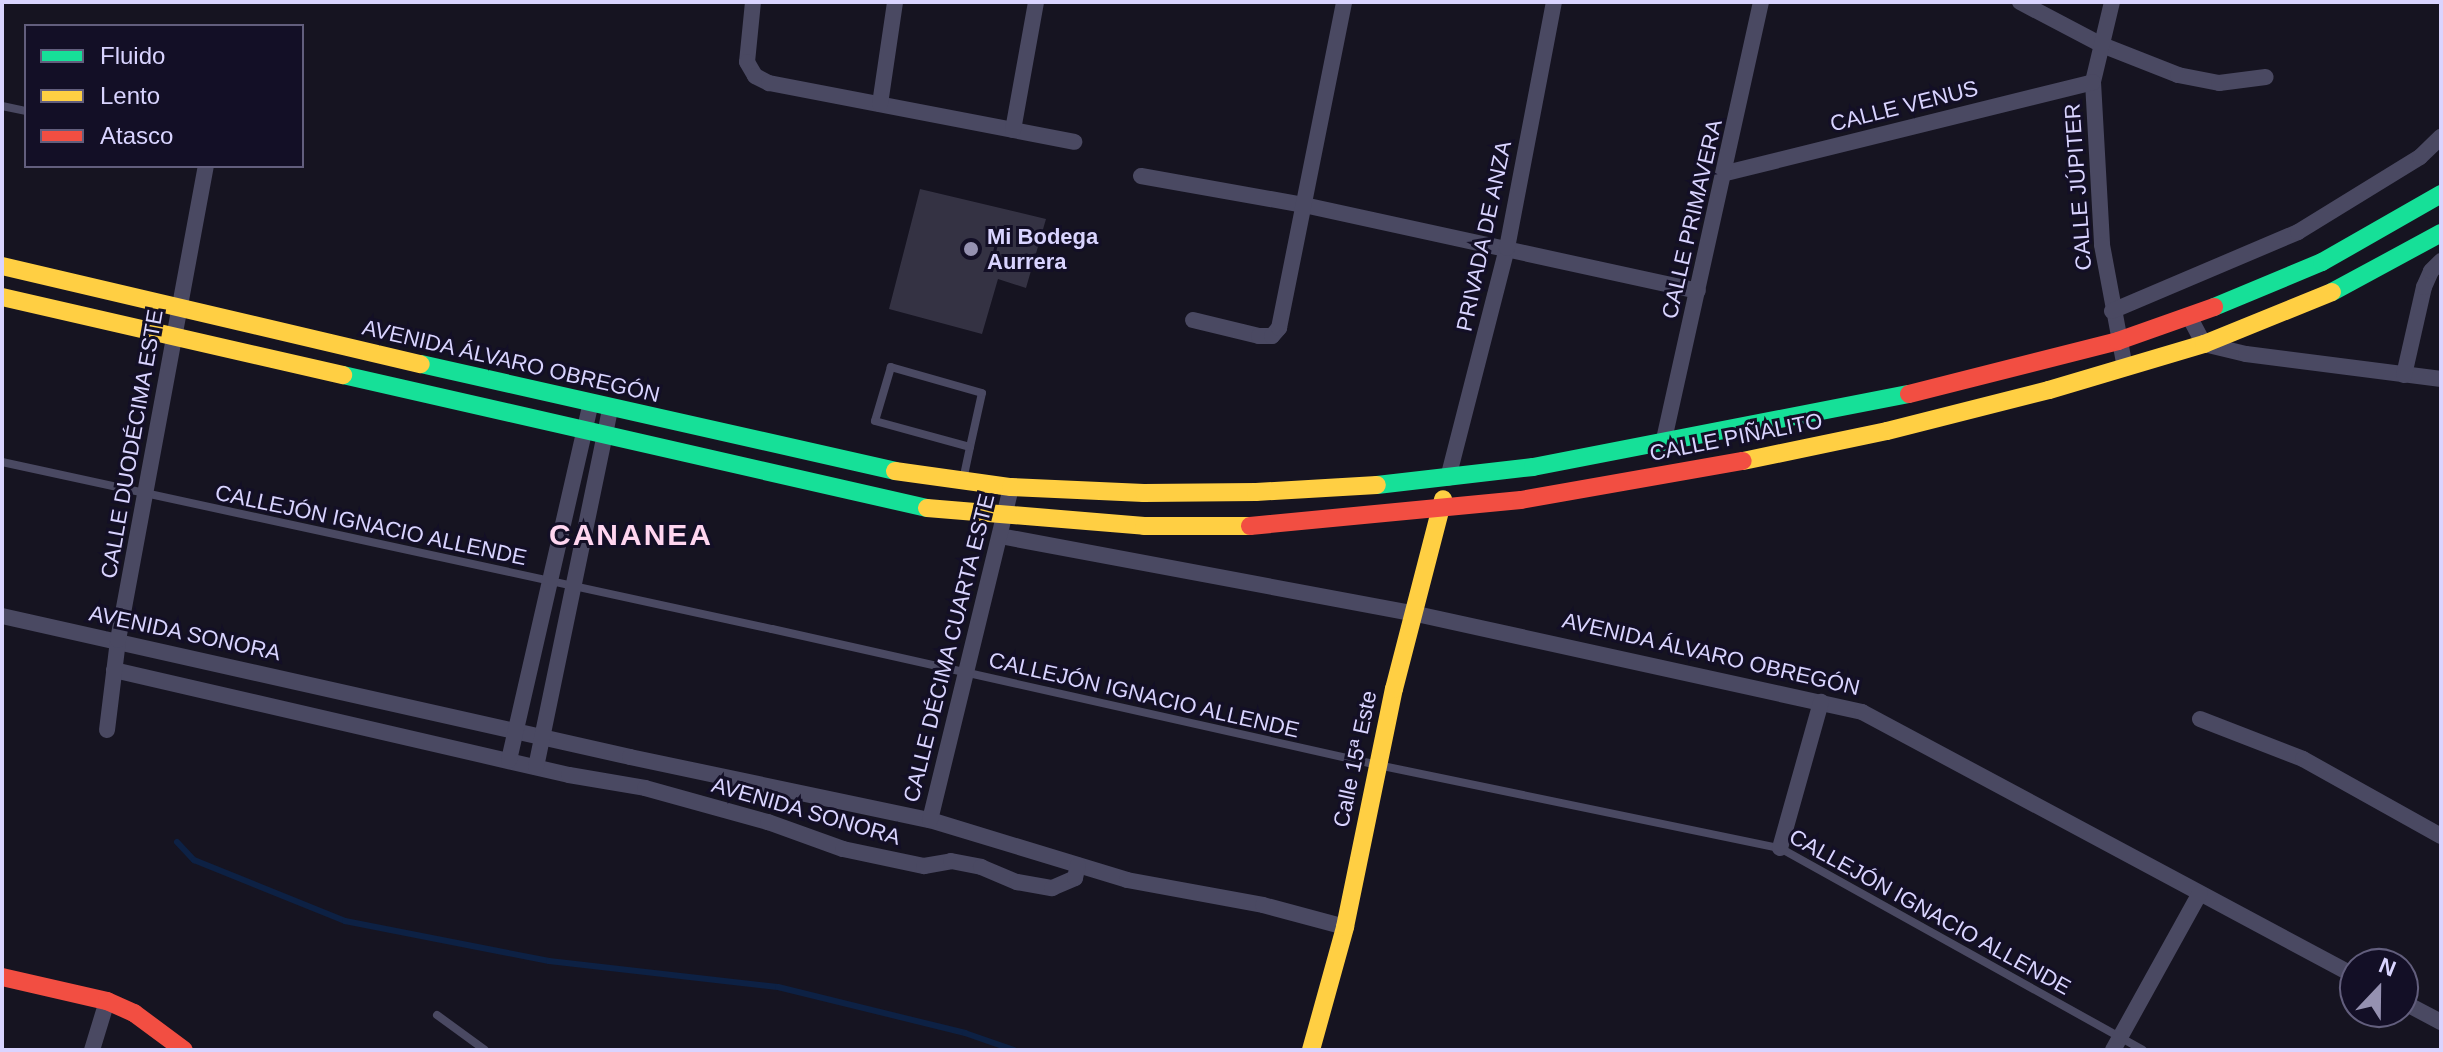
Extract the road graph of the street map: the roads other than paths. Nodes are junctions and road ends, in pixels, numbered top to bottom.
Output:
1 (753, 2) edge
2 (895, 2) edge
3 (1036, 2) edge
4 (1344, 2) edge
5 (1554, 2) edge
6 (1761, 2) edge
7 (2020, 2) edge
8 (2112, 2) edge
9 (2102, 45) junction
10 (2266, 77) dead end
11 (2093, 82) junction
12 (880, 104) junction
13 (2, 106) edge
14 (24, 111) edge
15 (1013, 130) junction
16 (2441, 137) edge
17 (1074, 142) dead end
18 (206, 168) edge
19 (1726, 173) junction
20 (1141, 176) dead end
21 (2441, 194) edge
22 (1304, 205) junction
23 (2441, 233) edge
24 (1507, 248) junction
25 (2441, 261) edge
26 (2, 266) edge
27 (1698, 291) junction
28 (2, 297) edge
29 (180, 307) junction
30 (2112, 311) junction
31 (2190, 318) junction
32 (1193, 320) dead end
33 (175, 336) junction
34 (2118, 341) junction
35 (2204, 344) junction
36 (2125, 368) junction
37 (2404, 375) junction
38 (2441, 379) edge
39 (590, 405) junction
40 (610, 409) junction
41 (583, 433) junction
42 (604, 436) junction
43 (1663, 444) junction
44 (970, 447) junction
45 (2, 462) edge
46 (1448, 478) junction
47 (962, 481) junction
48 (1011, 487) junction
49 (145, 494) junction
50 (1441, 510) junction
51 (1005, 516) junction
52 (1000, 536) junction
53 (550, 582) junction
54 (574, 588) junction
55 (1412, 613) junction
56 (2, 616) edge
57 (118, 640) junction
58 (114, 670) junction
59 (966, 674) junction
60 (1821, 702) junction
61 (2200, 719) dead end
62 (107, 730) dead end
63 (516, 731) junction
64 (542, 735) junction
65 (509, 760) junction
66 (1378, 765) junction
67 (536, 767) junction
68 (930, 820) junction
69 (2441, 836) edge
70 (1780, 848) junction
71 (1078, 865) junction
72 (2200, 893) junction
73 (1345, 927) junction
74 (2339, 967) edge
75 (2, 977) edge
76 (107, 1001) junction
77 (2419, 1010) edge
78 (437, 1015) dead end
79 (2441, 1022) edge
80 (2117, 1043) edge
81 (92, 1050) edge
82 (184, 1050) edge
83 (485, 1050) edge
84 (1311, 1050) edge
85 (2143, 1050) edge

1 - 12 street
2 - 12 street
3 - 15 street
4 - 22 street
5 - 24 street, PRIVADA DE ANZA
6 - 19 street, CALLE PRIMAVERA
7 - 9 street
8 - 9 street, CALLE JÚPITER
9 - 10 street
9 - 11 street, CALLE JÚPITER
11 - 19 street, CALLE VENUS
11 - 30 street, CALLE JÚPITER
12 - 15 street
13 - 14 lane
15 - 17 street
16 - 30 street
18 - 29 street, CALLE DUODÉCIMA ESTE
19 - 27 street, CALLE PRIMAVERA
20 - 22 street
21 - 31 main road, CALLE PIÑALITO
22 - 24 street
22 - 32 street
23 - 35 main road, CALLE PIÑALITO
24 - 27 street
24 - 46 street, PRIVADA DE ANZA
25 - 37 street
26 - 29 main road, AVENIDA ÁLVARO OBREGÓN
27 - 43 street, CALLE PRIMAVERA
28 - 33 main road
29 - 33 street, CALLE DUODÉCIMA ESTE
29 - 39 main road, AVENIDA ÁLVARO OBREGÓN
30 - 34 street, CALLE JÚPITER
31 - 34 main road, CALLE PIÑALITO
31 - 35 street
33 - 41 main road
33 - 49 street, CALLE DUODÉCIMA ESTE
34 - 36 street, CALLE JÚPITER
34 - 43 main road, CALLE PIÑALITO
35 - 36 main road, CALLE PIÑALITO
35 - 37 street
36 - 50 main road, CALLE PIÑALITO
37 - 38 street
39 - 40 main road, AVENIDA ÁLVARO OBREGÓN
39 - 41 street
40 - 42 street
40 - 47 main road, AVENIDA ÁLVARO OBREGÓN
41 - 42 main road
41 - 53 street
42 - 51 main road
42 - 54 street
43 - 46 main road, CALLE PIÑALITO
44 - 44 lane
44 - 47 lane
45 - 49 lane, CALLEJÓN IGNACIO ALLENDE
46 - 48 main road, CALLE PIÑALITO
46 - 50 main road, Calle 15ª Este
47 - 48 main road, AVENIDA ÁLVARO OBREGÓN
48 - 51 street, CALLE DÉCIMA CUARTA ESTE
49 - 53 lane, CALLEJÓN IGNACIO ALLENDE
49 - 57 street, CALLE DUODÉCIMA ESTE
50 - 51 main road, CALLE PIÑALITO
50 - 55 main road, Calle 15ª Este
51 - 52 street, CALLE DÉCIMA CUARTA ESTE
52 - 55 street, AVENIDA ÁLVARO OBREGÓN
52 - 59 street, CALLE DÉCIMA CUARTA ESTE
53 - 54 lane, CALLEJÓN IGNACIO ALLENDE
53 - 63 street
54 - 59 lane, CALLEJÓN IGNACIO ALLENDE
54 - 64 street
55 - 60 street, AVENIDA ÁLVARO OBREGÓN
55 - 66 main road, Calle 15ª Este
56 - 57 street, AVENIDA SONORA
57 - 58 street, CALLE DUODÉCIMA ESTE
57 - 63 street, AVENIDA SONORA
58 - 62 street, CALLE DUODÉCIMA ESTE
58 - 65 street, AVENIDA SONORA
59 - 66 lane, CALLEJÓN IGNACIO ALLENDE
59 - 68 street, CALLE DÉCIMA CUARTA ESTE
60 - 70 street
60 - 72 street, AVENIDA ÁLVARO OBREGÓN
61 - 69 street
63 - 64 street, AVENIDA SONORA
63 - 65 street
64 - 67 street
64 - 68 street, AVENIDA SONORA
65 - 67 street, AVENIDA SONORA
66 - 70 lane, CALLEJÓN IGNACIO ALLENDE
66 - 73 main road, Calle 15ª Este
67 - 71 street, AVENIDA SONORA
68 - 71 street, AVENIDA SONORA
70 - 80 lane, CALLEJÓN IGNACIO ALLENDE
71 - 73 street, AVENIDA SONORA
72 - 74 street, AVENIDA ÁLVARO OBREGÓN
72 - 80 street
73 - 84 main road, Calle 15ª Este
75 - 76 main road
76 - 81 street
76 - 82 main road
77 - 79 street
78 - 83 lane
80 - 85 lane, CALLEJÓN IGNACIO ALLENDE

